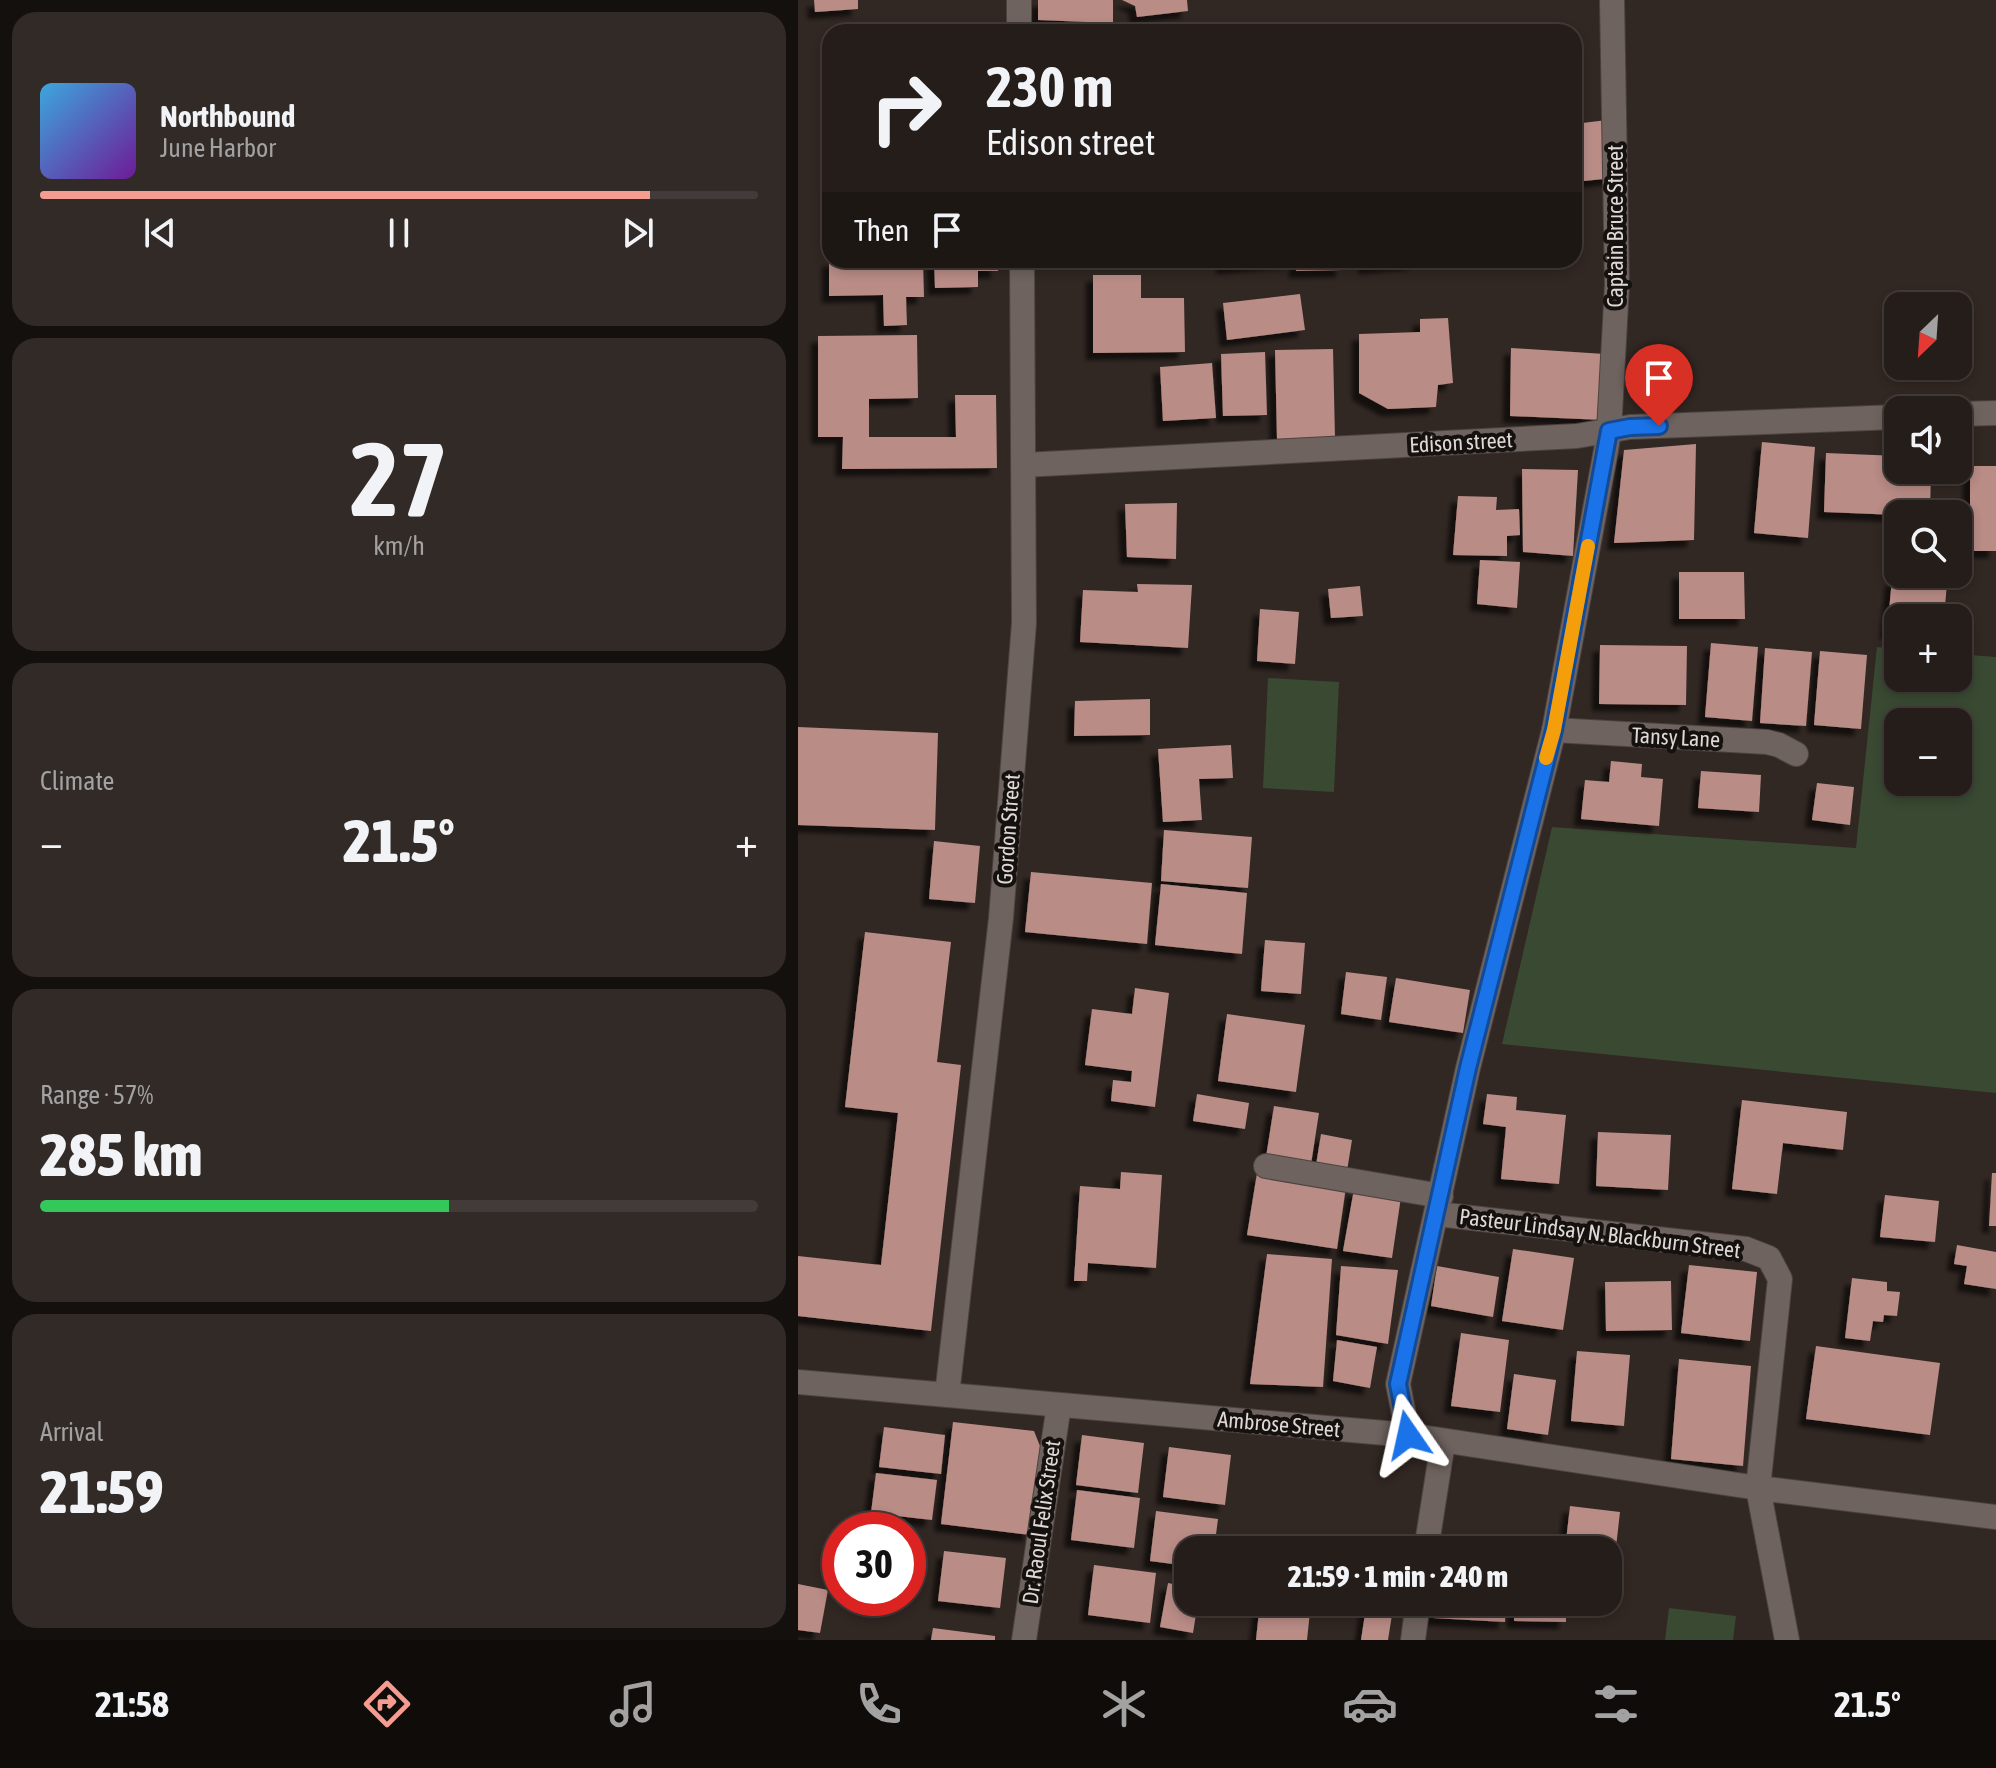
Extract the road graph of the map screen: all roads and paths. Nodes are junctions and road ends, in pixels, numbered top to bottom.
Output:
1 (1019, 0) edge
2 (1612, 0) edge
3 (1019, 24) edge
4 (1022, 268) edge
5 (1996, 413) edge
6 (1972, 414) edge
7 (1884, 418) edge
8 (1609, 431) junction
9 (1024, 465) junction
10 (1554, 730) junction
11 (1796, 754) dead end
12 (1266, 1166) dead end
13 (1439, 1205) junction
14 (798, 1382) edge
15 (947, 1395) junction
16 (1059, 1405) junction
17 (1408, 1435) junction
18 (1443, 1442) junction
19 (1758, 1488) junction
20 (1996, 1517) edge
21 (1428, 1536) edge
22 (1416, 1616) edge
23 (1024, 1640) edge
24 (1413, 1640) edge
25 (1787, 1640) edge

1 - 3 street
2 - 8 street, Captain Bruce Street
4 - 9 street, Gordon Street
5 - 6 street
7 - 8 street, Edison street
8 - 9 street, Edison street
8 - 10 street, Captain Bruce Street
9 - 15 street, Gordon Street
10 - 11 street, Tansy Lane
10 - 13 street, Captain Bruce Street
12 - 13 street
13 - 17 street, Captain Bruce Street
13 - 19 street, Pasteur Lindsay N. Blackburn Street
14 - 15 street, Ambrose Street
15 - 16 street, Ambrose Street
16 - 17 street, Ambrose Street
16 - 23 street, Dr. Raoul Felix Street
17 - 18 street, Ambrose Street
18 - 19 street, Ambrose Street
18 - 21 street
19 - 20 street, Ambrose Street
19 - 25 street
22 - 24 street

